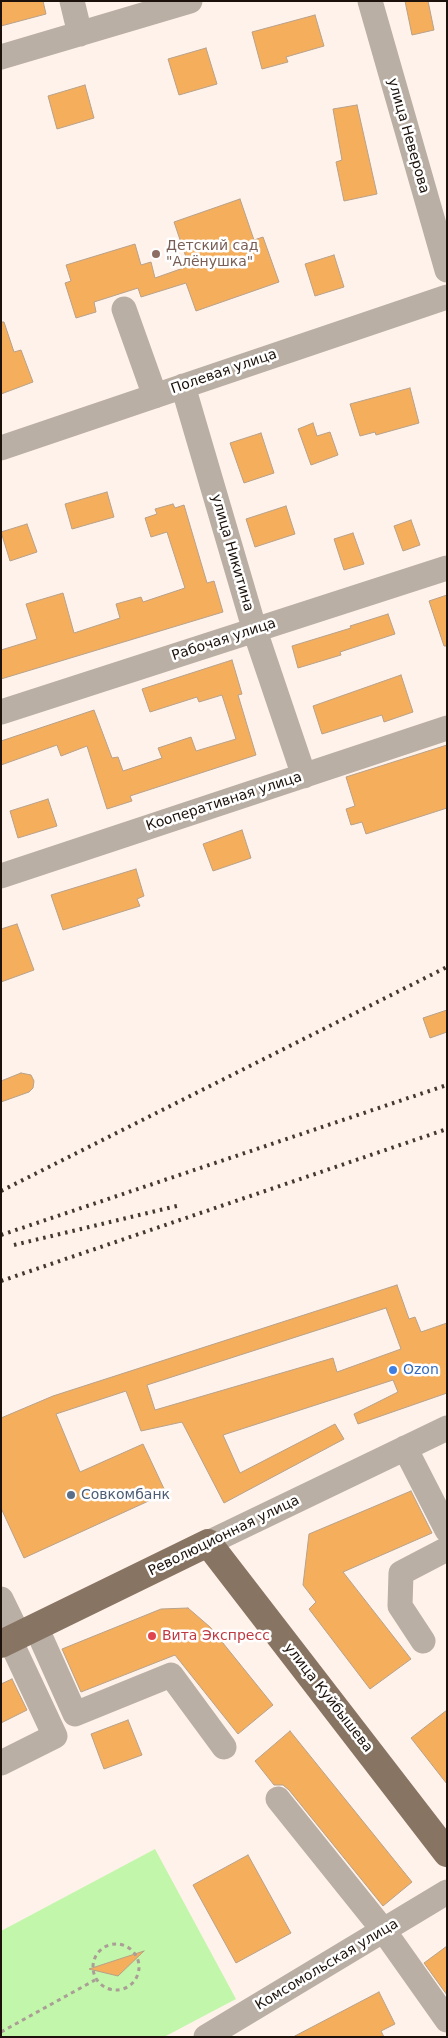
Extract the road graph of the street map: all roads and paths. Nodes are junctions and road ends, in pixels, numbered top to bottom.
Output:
1 (72, 1) edge
2 (190, 1) edge
3 (370, 1) edge
4 (80, 34) junction
5 (1, 57) edge
6 (447, 270) edge
7 (447, 296) edge
8 (124, 309) dead end
9 (183, 386) junction
10 (154, 396) junction
11 (1, 448) edge
12 (447, 568) edge
13 (255, 631) junction
14 (1, 712) edge
15 (447, 728) edge
16 (304, 776) junction
17 (3, 870) edge
18 (447, 1428) edge
19 (405, 1448) junction
20 (447, 1530) edge
21 (208, 1544) junction
22 (447, 1549) edge
23 (1, 1599) edge
24 (16, 1637) edge
25 (423, 1641) dead end
26 (224, 1747) dead end
27 (1, 1763) edge
28 (278, 1799) dead end
29 (447, 1853) edge
30 (447, 1892) edge
31 (384, 1931) junction
32 (96, 1980) junction
33 (447, 2020) edge
34 (1, 2032) edge
35 (213, 2035) edge

1 - 4 street
2 - 4 street
3 - 6 street, улица Неверова
4 - 5 street
7 - 9 street, Полевая улица
8 - 10 street
9 - 10 street, Полевая улица
9 - 13 street, улица Никитина
10 - 11 street, Полевая улица
12 - 13 street, Рабочая улица
13 - 14 street, Рабочая улица
13 - 16 street, улица Никитина
15 - 16 street, Кооперативная улица
16 - 17 street, Кооперативная улица
18 - 19 street, Революционная улица
19 - 20 street
19 - 21 street, Революционная улица
21 - 24 main road, Революционная улица
21 - 29 main road, улица Куйбышева
22 - 25 street
23 - 24 street
24 - 26 street
24 - 27 street
28 - 31 street
30 - 31 street, Комсомольская улица
31 - 33 street
31 - 35 street, Комсомольская улица
32 - 32 path
32 - 34 path

